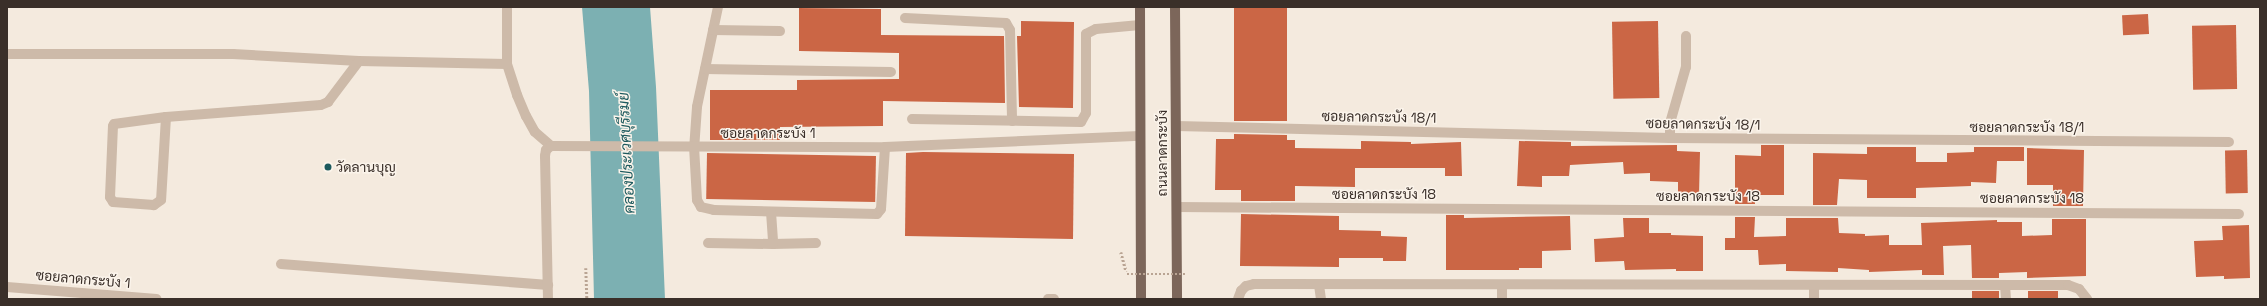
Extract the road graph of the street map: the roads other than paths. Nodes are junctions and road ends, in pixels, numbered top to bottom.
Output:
1 (507, 7) edge
2 (718, 7) edge
3 (1140, 7) edge
4 (1175, 7) edge
5 (905, 18) dead end
6 (1140, 25) junction
7 (713, 30) junction
8 (780, 31) dead end
9 (1686, 36) dead end
10 (7, 54) edge
11 (359, 61) junction
12 (507, 64) junction
13 (704, 69) junction
14 (891, 72) dead end
15 (166, 117) junction
16 (912, 119) dead end
17 (1012, 121) junction
18 (1176, 126) junction
19 (1140, 136) junction
20 (1670, 138) junction
21 (2229, 142) dead end
22 (551, 146) junction
23 (694, 146) junction
24 (885, 147) junction
25 (1177, 207) junction
26 (771, 212) junction
27 (2239, 214) dead end
28 (816, 243) dead end
29 (708, 244) dead end
30 (773, 244) junction
31 (281, 264) dead end
32 (1319, 284) junction
33 (548, 285) junction
34 (1502, 285) junction
35 (1814, 285) junction
36 (2005, 285) junction
37 (7, 287) edge
38 (157, 299) edge
39 (548, 299) edge
40 (1048, 299) edge
41 (1054, 299) edge
42 (1141, 299) edge
43 (1177, 299) edge
44 (1238, 299) edge
45 (1320, 299) edge
46 (1502, 299) edge
47 (1814, 299) edge
48 (2006, 299) edge
49 (2087, 299) edge

1 - 12 street
2 - 7 street
3 - 6 main road, ถนนลาดกระบัง
4 - 18 main road, ถนนลาดกระบัง
5 - 17 street
6 - 17 street
6 - 19 main road, ถนนลาดกระบัง
7 - 8 street
7 - 13 street
9 - 20 street
10 - 11 street
11 - 12 street
11 - 15 street
12 - 22 street
13 - 14 street
13 - 23 street
15 - 15 street
16 - 17 street
18 - 20 street, ซอยลาดกระบัง 18/1
18 - 25 main road, ถนนลาดกระบัง
19 - 24 street, ซอยลาดกระบัง 1
19 - 42 main road, ถนนลาดกระบัง
20 - 21 street, ซอยลาดกระบัง 18/1
22 - 23 street, ซอยลาดกระบัง 1
22 - 33 street
23 - 24 street, ซอยลาดกระบัง 1
23 - 26 street
24 - 26 street
25 - 27 street, ซอยลาดกระบัง 18
25 - 43 main road, ถนนลาดกระบัง
26 - 30 street
28 - 30 street
29 - 30 street
31 - 33 street
32 - 34 street
32 - 44 street
32 - 45 street
33 - 39 street
34 - 35 street
34 - 46 street
35 - 36 street
35 - 47 street
36 - 48 street
36 - 49 street
37 - 38 street, ซอยลาดกระบัง 1
40 - 41 street

